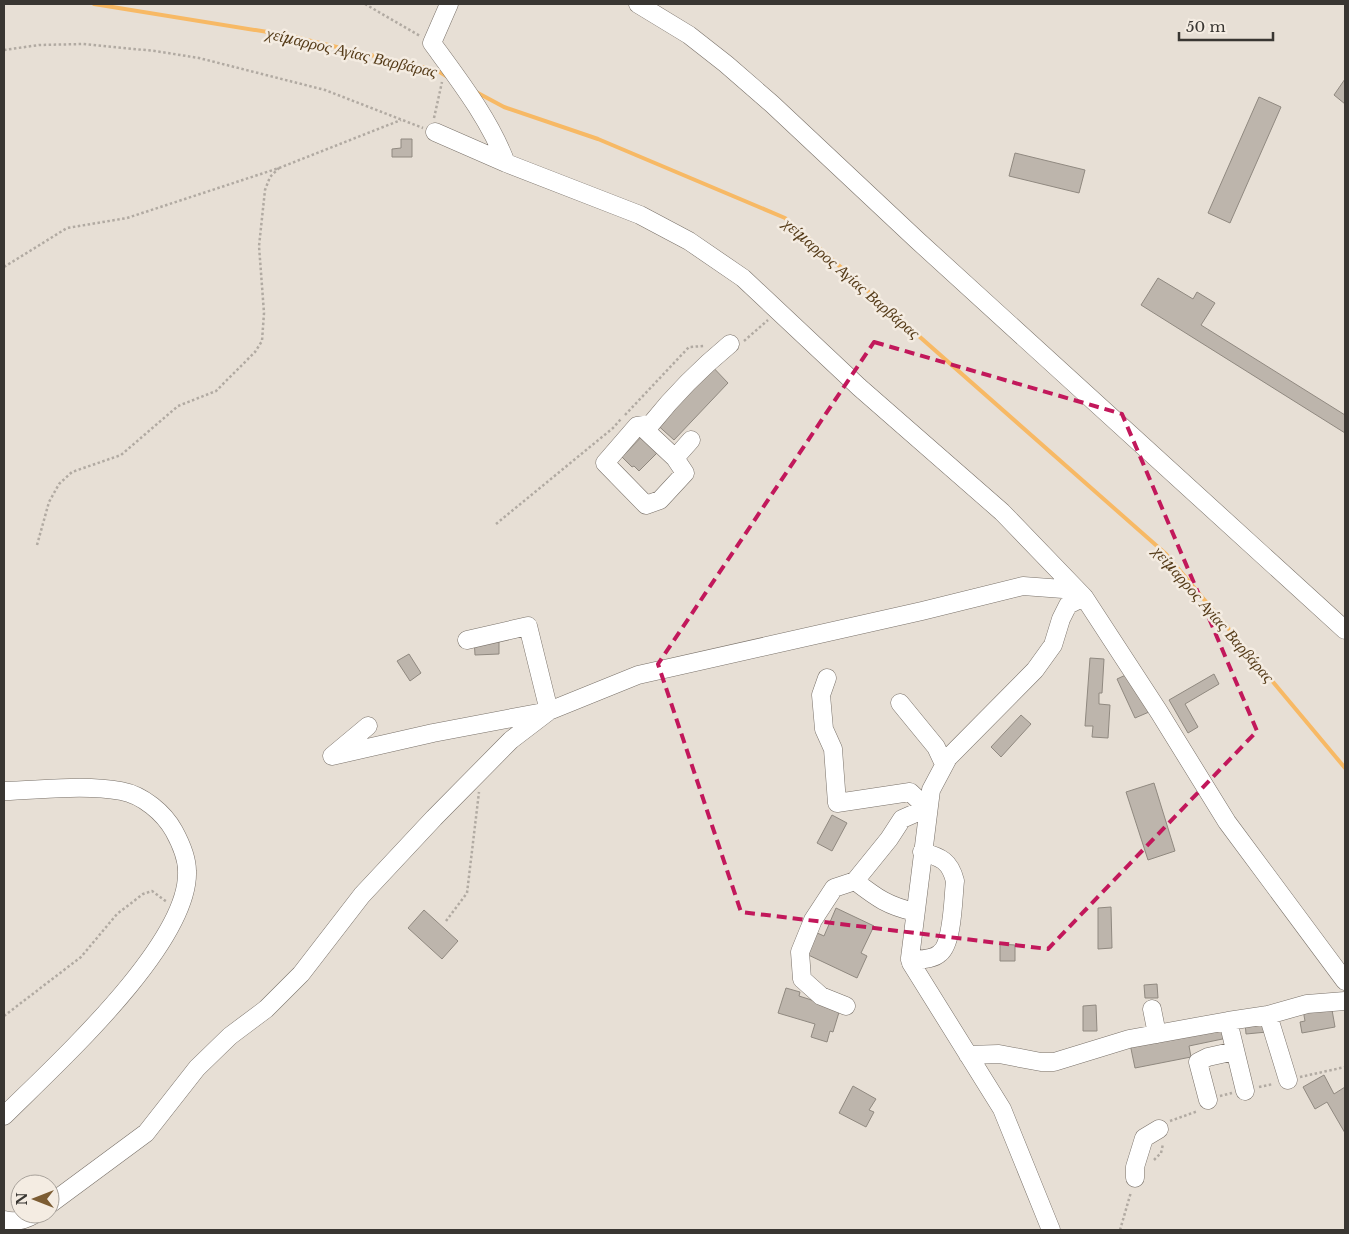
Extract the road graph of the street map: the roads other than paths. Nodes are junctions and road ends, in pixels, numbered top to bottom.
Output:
1 (449, 4) edge
2 (638, 4) edge
3 (435, 132) road end
4 (506, 163) junction
5 (730, 344) dead end
6 (641, 426) junction
7 (691, 440) dead end
8 (675, 458) junction
9 (1084, 597) junction
10 (1345, 630) edge
11 (467, 640) dead end
12 (827, 678) dead end
13 (900, 703) dead end
14 (549, 711) junction
15 (368, 726) dead end
16 (944, 764) junction
17 (4, 791) edge
18 (927, 808) junction
19 (922, 852) junction
20 (855, 881) junction
21 (915, 912) junction
22 (910, 960) junction
23 (1345, 981) edge
24 (1345, 1001) edge
25 (846, 1006) dead end
26 (1152, 1009) dead end
27 (1268, 1015) junction
28 (1228, 1021) junction
29 (1157, 1034) junction
30 (1235, 1051) junction
31 (968, 1055) junction
32 (1288, 1080) road end
33 (1245, 1091) road end
34 (1208, 1100) road end
35 (4, 1116) edge
36 (1159, 1129) road end
37 (1135, 1178) road end
38 (60, 1197) edge
39 (1051, 1230) edge

1 - 4 street
2 - 10 street
3 - 4 street
4 - 9 street
5 - 6 street
6 - 8 street
6 - 8 street
7 - 8 street
9 - 14 street
9 - 16 street
9 - 23 street
11 - 14 street
12 - 18 street
13 - 16 street
14 - 15 street
14 - 38 street
16 - 18 street
17 - 35 street
18 - 19 street
18 - 20 street
19 - 21 street
19 - 22 street
20 - 21 street
20 - 25 street
21 - 22 street
22 - 31 street
24 - 27 street
26 - 29 street
27 - 28 street
27 - 32 street
28 - 29 street
28 - 30 street
29 - 31 street
30 - 33 street
30 - 34 street
31 - 39 street
36 - 37 street

